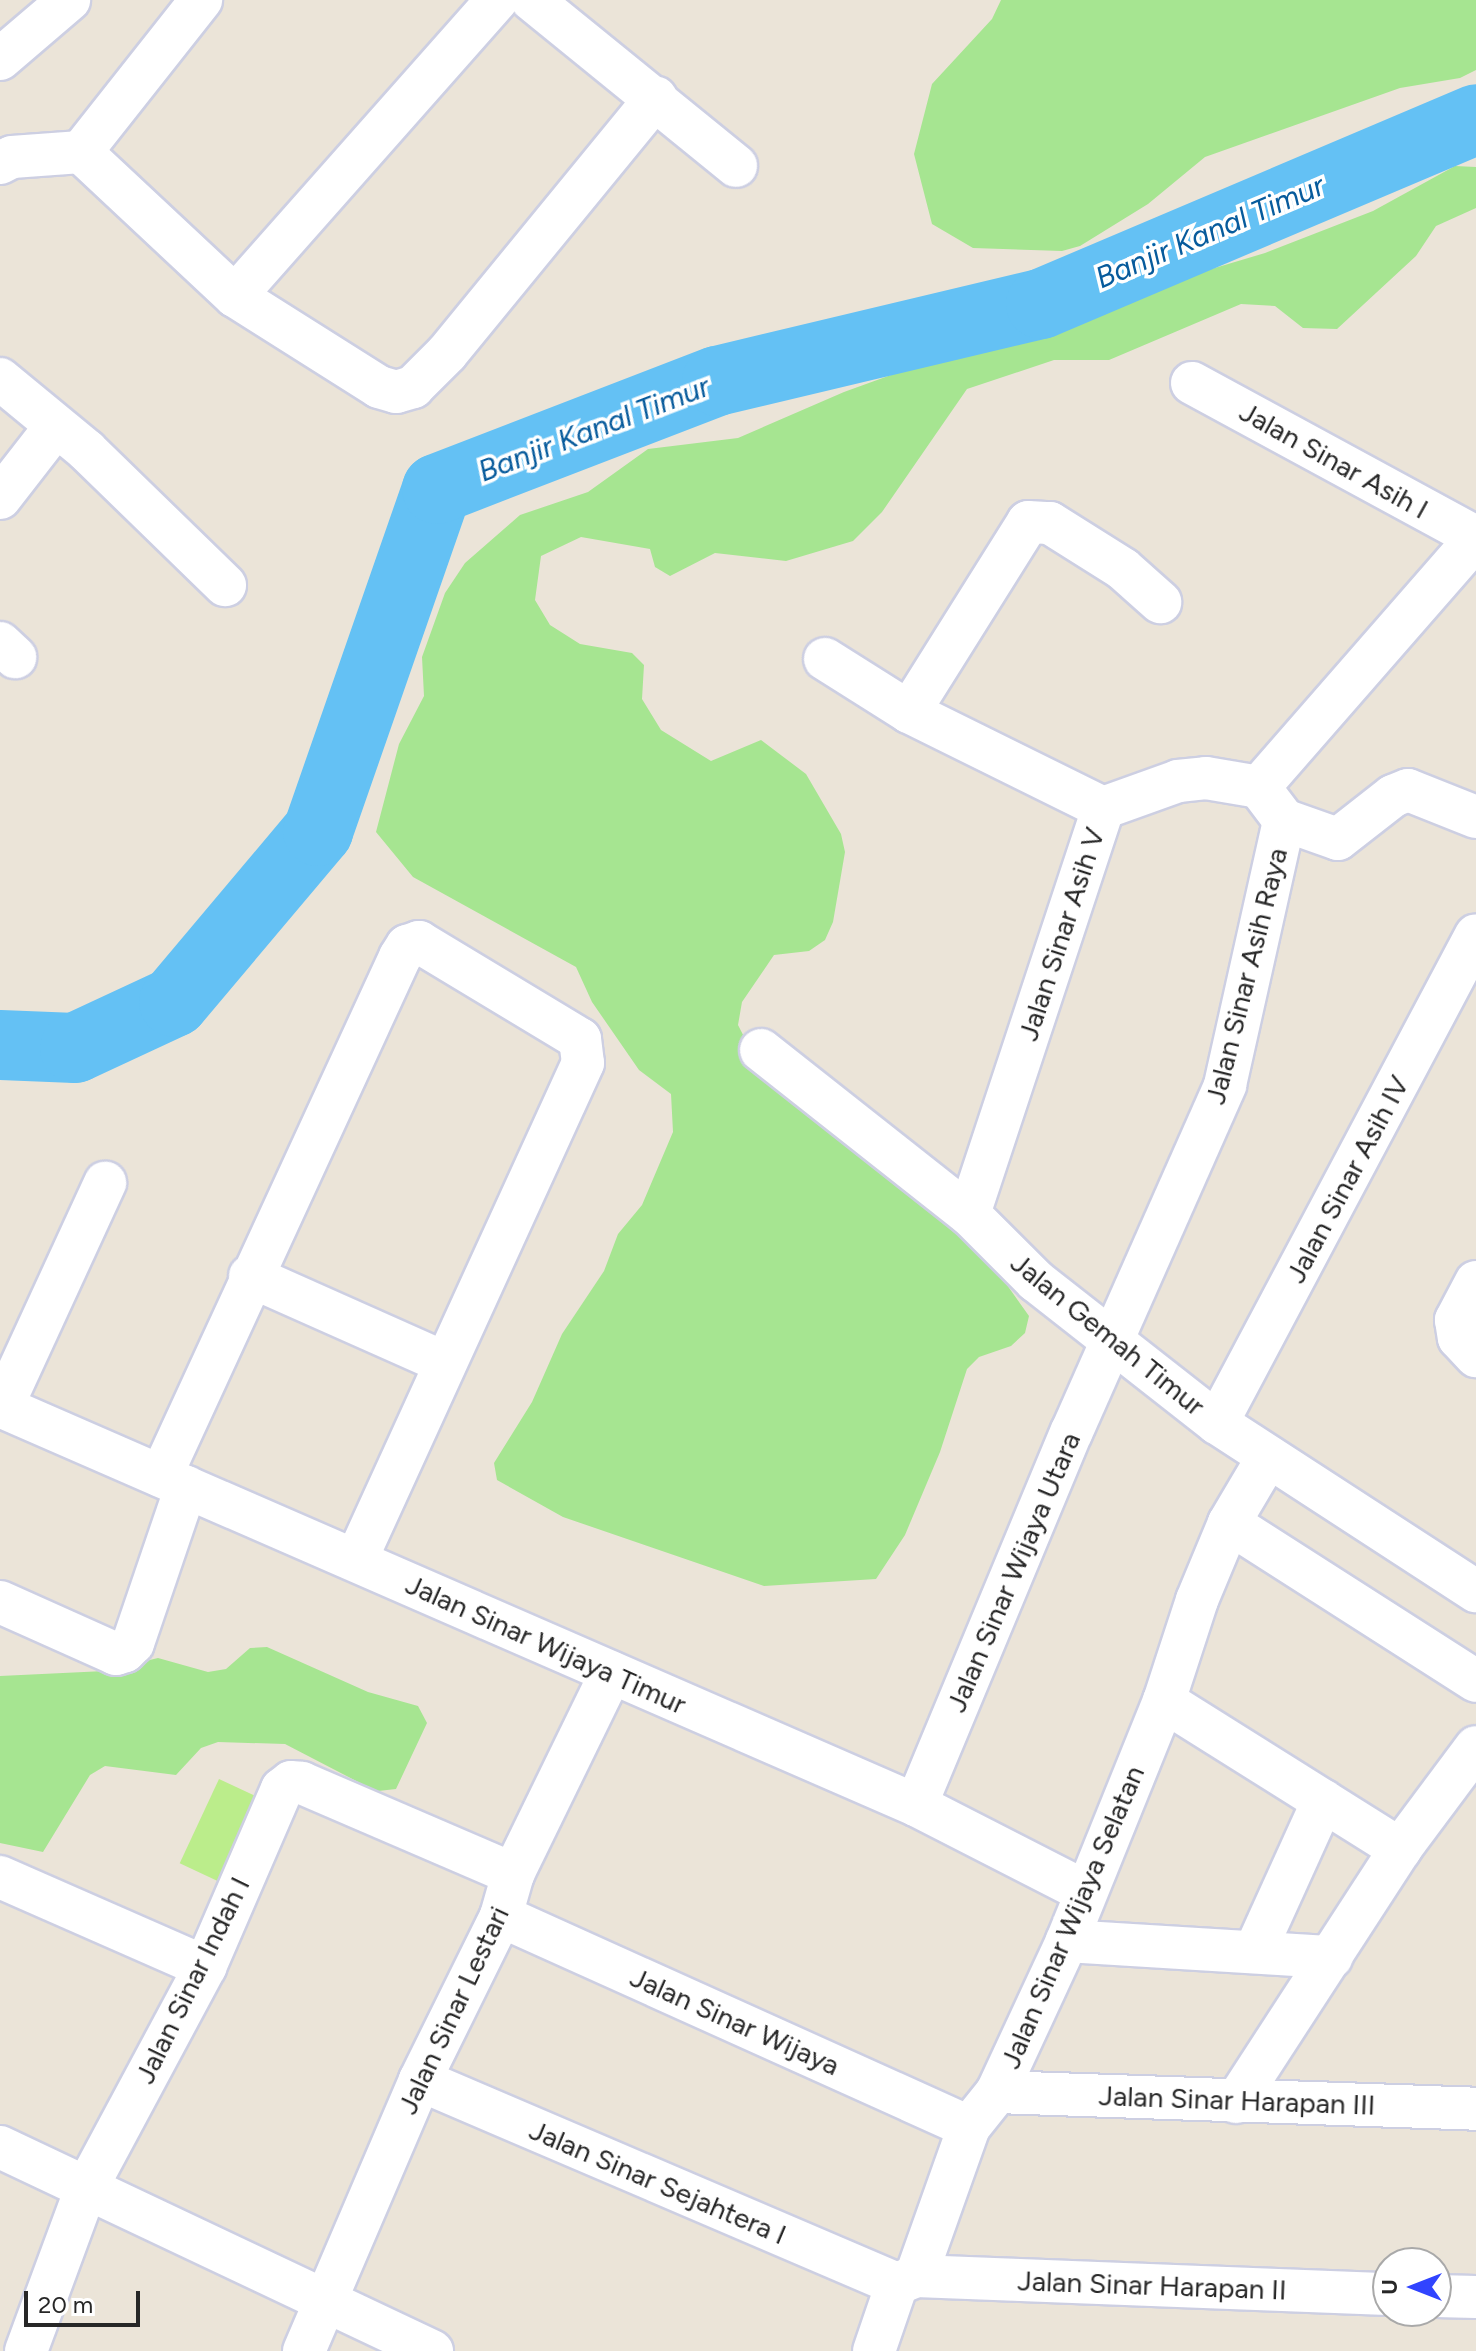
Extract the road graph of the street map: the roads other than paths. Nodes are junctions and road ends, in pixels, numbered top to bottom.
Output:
1 (69, 0) edge
2 (201, 0) edge
3 (497, 0) edge
4 (532, 0) edge
5 (0, 59) edge
6 (656, 98) junction
7 (81, 152) junction
8 (0, 163) edge
9 (736, 166) dead end
10 (235, 296) junction
11 (0, 379) edge
12 (1192, 383) dead end
13 (56, 426) junction
14 (0, 498) edge
15 (1476, 537) edge
16 (225, 585) dead end
17 (1160, 602) dead end
18 (825, 659) dead end
19 (909, 712) junction
20 (1259, 787) junction
21 (1103, 808) junction
22 (1476, 817) edge
23 (1284, 820) junction
24 (1476, 935) edge
25 (761, 1050) dead end
26 (105, 1183) dead end
27 (969, 1214) junction
28 (250, 1276) junction
29 (1476, 1282) edge
30 (1112, 1340) junction
31 (1473, 1353) edge
32 (443, 1362) junction
33 (1, 1406) edge
34 (1217, 1423) junction
35 (1268, 1457) junction
36 (174, 1481) junction
37 (1229, 1523) junction
38 (356, 1560) junction
39 (1476, 1591) edge
40 (0, 1602) edge
41 (611, 1673) junction
42 (1476, 1681) edge
43 (1164, 1701) junction
44 (1476, 1747) edge
45 (1323, 1801) junction
46 (916, 1805) junction
47 (1400, 1849) junction
48 (513, 1874) junction
49 (0, 1877) edge
50 (1086, 1892) junction
51 (501, 1916) junction
52 (1067, 1941) junction
53 (1255, 1951) junction
54 (1332, 1957) junction
55 (205, 1967) junction
56 (420, 2080) junction
57 (997, 2092) junction
58 (1236, 2102) junction
59 (1472, 2102) edge
60 (969, 2127) junction
61 (0, 2147) edge
62 (86, 2189) junction
63 (906, 2280) junction
64 (1372, 2294) edge
65 (1452, 2296) edge
66 (1476, 2297) edge
67 (323, 2300) junction
68 (26, 2351) edge
69 (304, 2351) edge
70 (432, 2351) edge
71 (874, 2351) edge

1 - 5 street
2 - 7 street
3 - 10 street
4 - 6 street
6 - 9 street
6 - 10 street
7 - 8 street
7 - 10 street
11 - 13 street
12 - 15 street, Jalan Sinar Asih I
13 - 14 street
13 - 16 street
15 - 20 street
17 - 19 street
18 - 19 street
19 - 21 street
20 - 21 street, Jalan Sinar Asih V
20 - 23 street, Jalan Sinar Asih Raya
21 - 27 street, Jalan Sinar Asih V
22 - 23 street
23 - 30 street, Jalan Sinar Asih Raya
24 - 34 street, Jalan Sinar Asih IV
25 - 27 street, Jalan Gemah Timur
26 - 33 street
27 - 30 street, Jalan Gemah Timur
28 - 32 street
28 - 32 street
28 - 36 street
29 - 31 street
30 - 34 street, Jalan Gemah Timur
30 - 46 street, Jalan Sinar Wijaya Utara
32 - 38 street
33 - 36 street, Jalan Sinar Wijaya Timur
34 - 35 street, Jalan Gemah Timur
35 - 37 street, Jalan Sinar Wijaya Selatan
35 - 39 street, Jalan Gemah Timur
36 - 38 street, Jalan Sinar Wijaya Timur
36 - 40 street
37 - 42 street
37 - 43 street, Jalan Sinar Wijaya Selatan
38 - 41 street, Jalan Sinar Wijaya Timur
41 - 46 street, Jalan Sinar Wijaya Timur
41 - 48 street, Jalan Sinar Lestari
43 - 45 street
43 - 50 street, Jalan Sinar Wijaya Selatan
44 - 47 street
45 - 47 street
45 - 53 street
46 - 50 street, Jalan Sinar Wijaya Timur
47 - 54 street
48 - 51 street, Jalan Sinar Lestari
48 - 55 street, Jalan Sinar Indah I
49 - 55 street
50 - 52 street, Jalan Sinar Wijaya Selatan
51 - 56 street, Jalan Sinar Lestari
51 - 60 street, Jalan Sinar Wijaya
52 - 53 street
52 - 57 street, Jalan Sinar Wijaya Selatan
53 - 54 street
54 - 58 street
55 - 62 street, Jalan Sinar Indah I
56 - 63 street, Jalan Sinar Sejahtera I
56 - 67 street, Jalan Sinar Lestari
57 - 58 street, Jalan Sinar Harapan III
57 - 60 street, Jalan Sinar Wijaya Selatan
58 - 59 street, Jalan Sinar Harapan III
60 - 63 street, Jalan Sinar Wijaya Selatan
61 - 62 street
62 - 67 street
62 - 68 street, Jalan Sinar Indah I
63 - 64 street, Jalan Sinar Harapan II
63 - 71 street, Jalan Sinar Wijaya Selatan
65 - 66 street
67 - 69 street, Jalan Sinar Lestari
67 - 70 street

